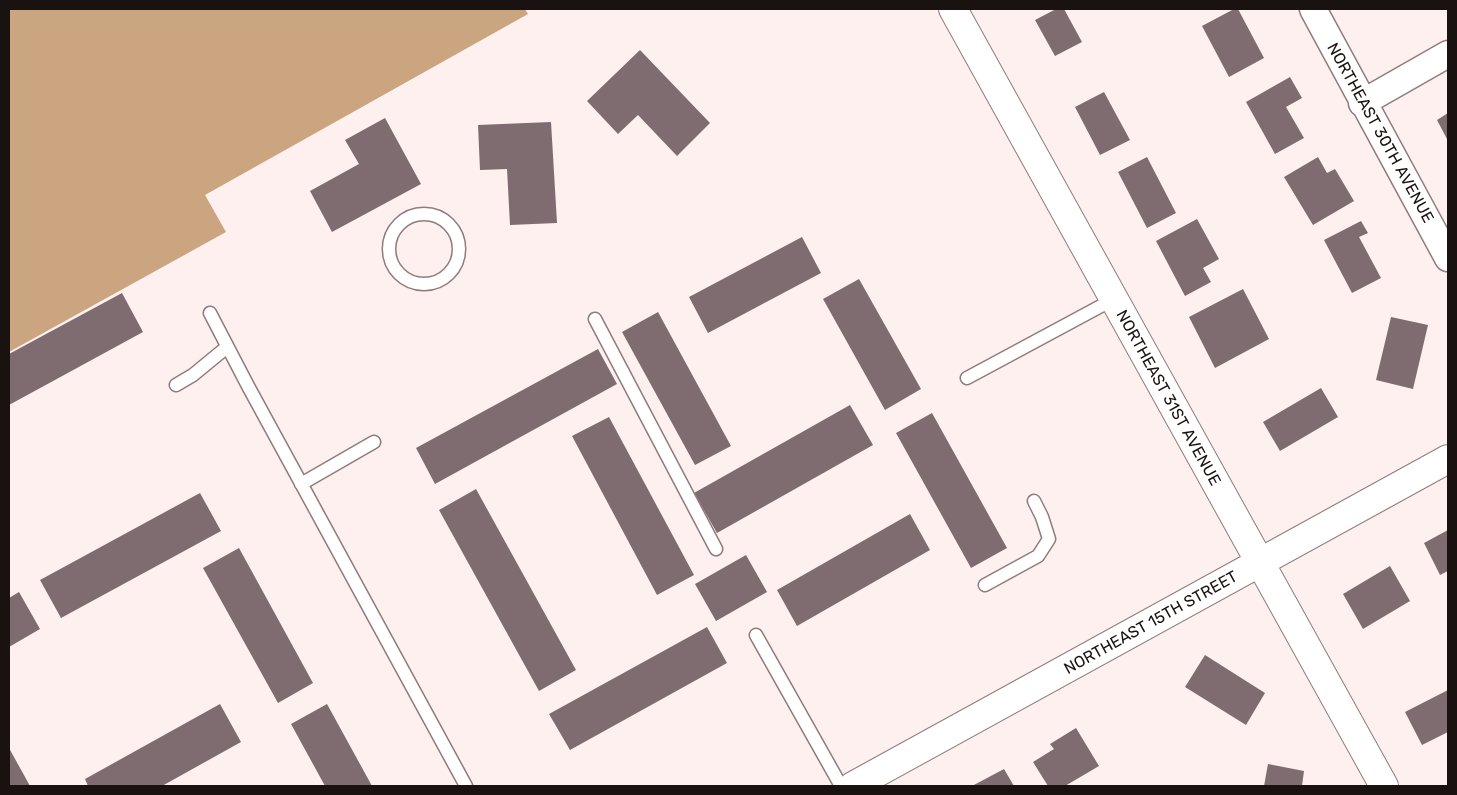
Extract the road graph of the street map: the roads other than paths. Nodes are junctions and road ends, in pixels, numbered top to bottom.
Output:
1 (953, 9) edge
2 (1312, 9) edge
3 (1448, 54) edge
4 (1362, 103) junction
5 (452, 226) joint
6 (1448, 258) edge
7 (1114, 299) junction
8 (210, 313) dead end
9 (595, 319) dead end
10 (228, 347) junction
11 (967, 378) dead end
12 (176, 385) dead end
13 (374, 442) dead end
14 (1448, 459) edge
15 (301, 484) junction
16 (1034, 501) dead end
17 (716, 549) dead end
18 (1259, 563) junction
19 (985, 585) dead end
20 (756, 635) dead end
21 (466, 786) edge
22 (841, 786) edge
23 (853, 786) edge
24 (1384, 786) edge

1 - 7 street, NORTHEAST 31ST AVENUE
2 - 4 street, NORTHEAST 30TH AVENUE
3 - 4 street
4 - 6 street, NORTHEAST 30TH AVENUE
5 - 5 lane
7 - 11 lane
7 - 18 street, NORTHEAST 31ST AVENUE
8 - 10 lane
9 - 17 lane
10 - 12 lane
10 - 15 lane
13 - 15 lane
14 - 18 street, NORTHEAST 15TH STREET
15 - 21 lane
16 - 19 lane
18 - 23 street, NORTHEAST 15TH STREET
18 - 24 street, NORTHEAST 31ST AVENUE
20 - 22 lane

